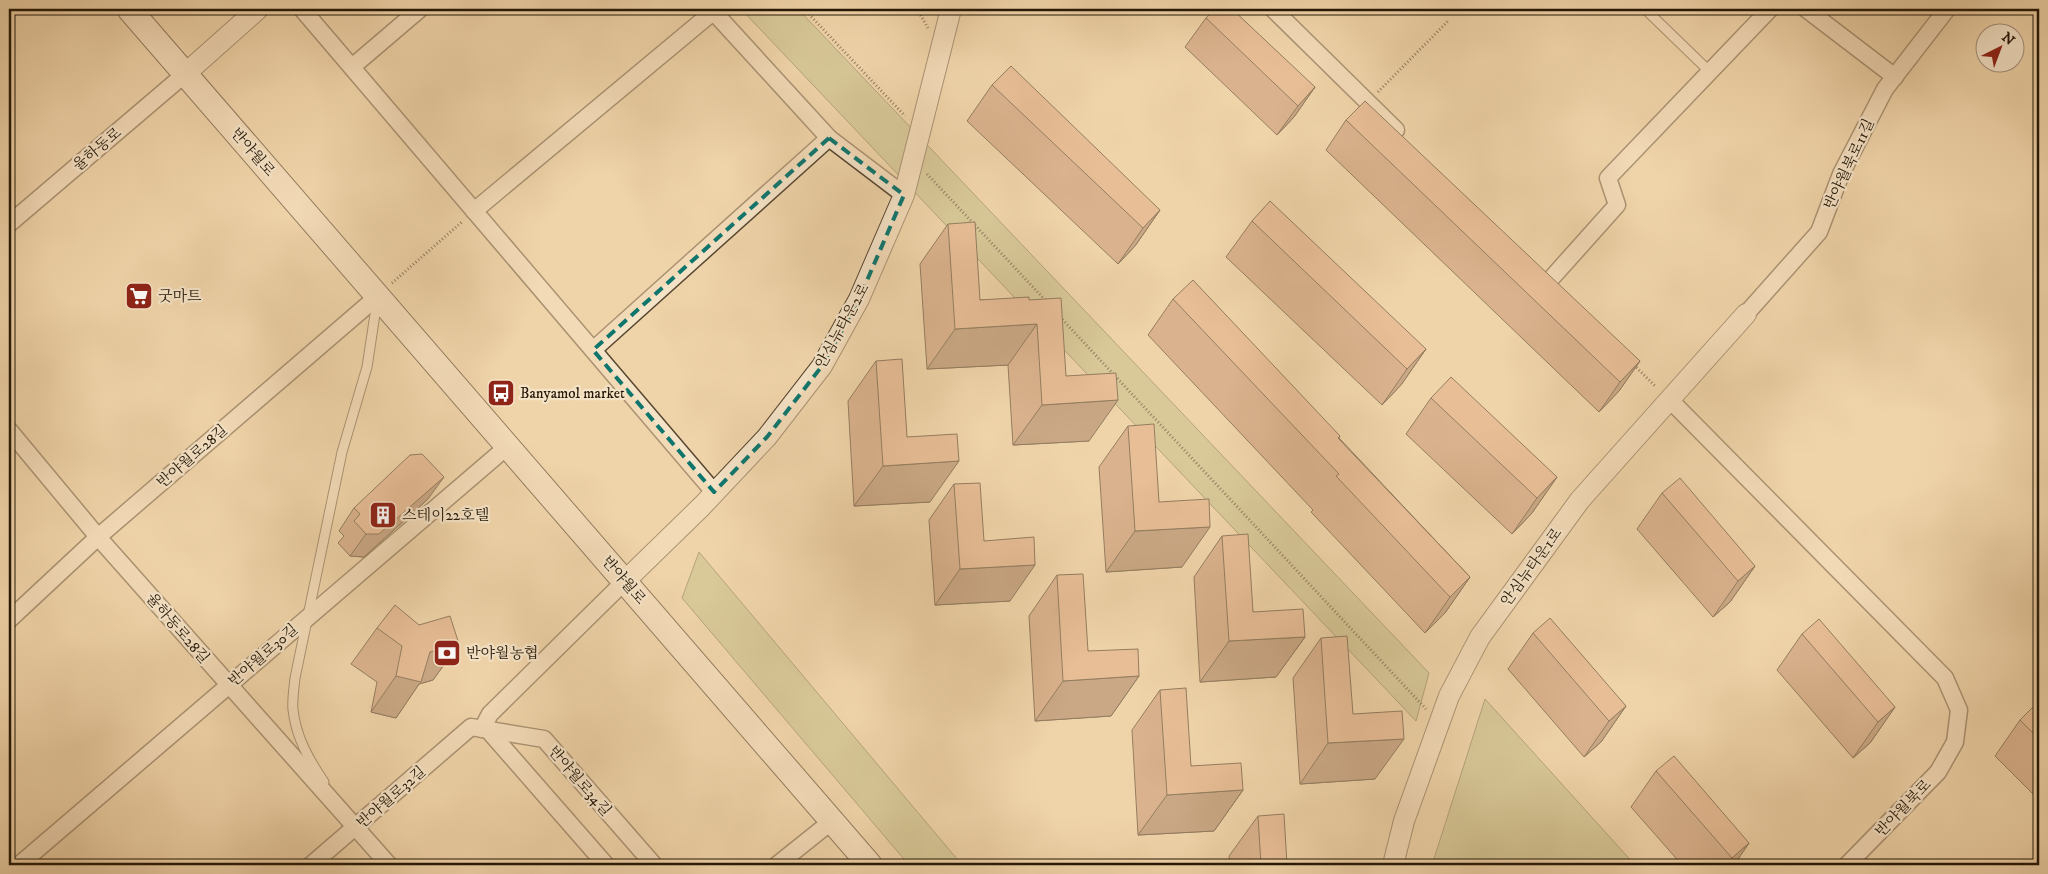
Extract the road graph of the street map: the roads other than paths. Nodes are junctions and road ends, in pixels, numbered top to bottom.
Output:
1 (129, 9) edge
2 (258, 9) edge
3 (302, 9) edge
4 (420, 9) edge
5 (951, 9) edge
6 (1273, 9) edge
7 (1645, 9) edge
8 (1770, 9) edge
9 (1806, 9) edge
10 (1947, 9) edge
11 (713, 10) edge
12 (352, 67) junction
13 (1710, 72) junction
14 (185, 74) junction
15 (1895, 77) junction
16 (829, 138) junction
17 (1409, 144) edge
18 (904, 195) junction
19 (474, 211) junction
20 (9, 224) edge
21 (1535, 268) edge
22 (1549, 281) junction
23 (1562, 294) edge
24 (378, 296) junction
25 (1746, 314) joint
26 (592, 350) junction
27 (1670, 400) junction
28 (9, 430) edge
29 (508, 446) junction
30 (714, 492) junction
31 (98, 537) junction
32 (625, 581) junction
33 (308, 617) junction
34 (9, 620) edge
35 (229, 685) junction
36 (480, 729) junction
37 (832, 821) junction
38 (353, 826) junction
39 (19, 865) edge
40 (311, 865) edge
41 (389, 865) edge
42 (606, 865) edge
43 (654, 865) edge
44 (777, 865) edge
45 (870, 865) edge
46 (1393, 865) edge
47 (1847, 865) edge

1 - 14 main road, 반야월로
2 - 14 street
3 - 12 street
4 - 12 street
5 - 18 street, 안심뉴타운2로
6 - 17 street
7 - 13 lane
8 - 13 street
9 - 15 street
10 - 15 street, 반야월북로11길
11 - 16 street
11 - 19 street
12 - 19 street
13 - 22 street
14 - 20 street, 율하동로
14 - 24 main road, 반야월로
15 - 25 street, 반야월북로11길
16 - 18 street
16 - 26 street
18 - 30 street, 안심뉴타운2로
19 - 26 street
21 - 22 street
22 - 23 street
24 - 29 main road, 반야월로
24 - 31 street, 반야월로28길
24 - 33 lane
25 - 27 street, 안심뉴타운1로
26 - 30 street
27 - 46 street, 안심뉴타운1로
27 - 47 street, 반야월북로
28 - 31 street, 율하동로28길
29 - 32 main road, 반야월로
29 - 33 street, 반야월로30길
30 - 32 street, 안심뉴타운2로
31 - 34 street, 반야월로28길
31 - 35 street, 율하동로28길
32 - 36 street, 반야월로32길
32 - 37 main road, 반야월로
33 - 35 street, 반야월로30길
33 - 38 lane, 율하동로28길
35 - 38 street, 율하동로28길
35 - 39 street, 반야월로30길
36 - 38 street, 반야월로32길
36 - 42 street
36 - 43 street, 반야월로34길
37 - 44 street
37 - 45 main road, 반야월로
38 - 40 street, 반야월로32길
38 - 41 street, 율하동로28길

